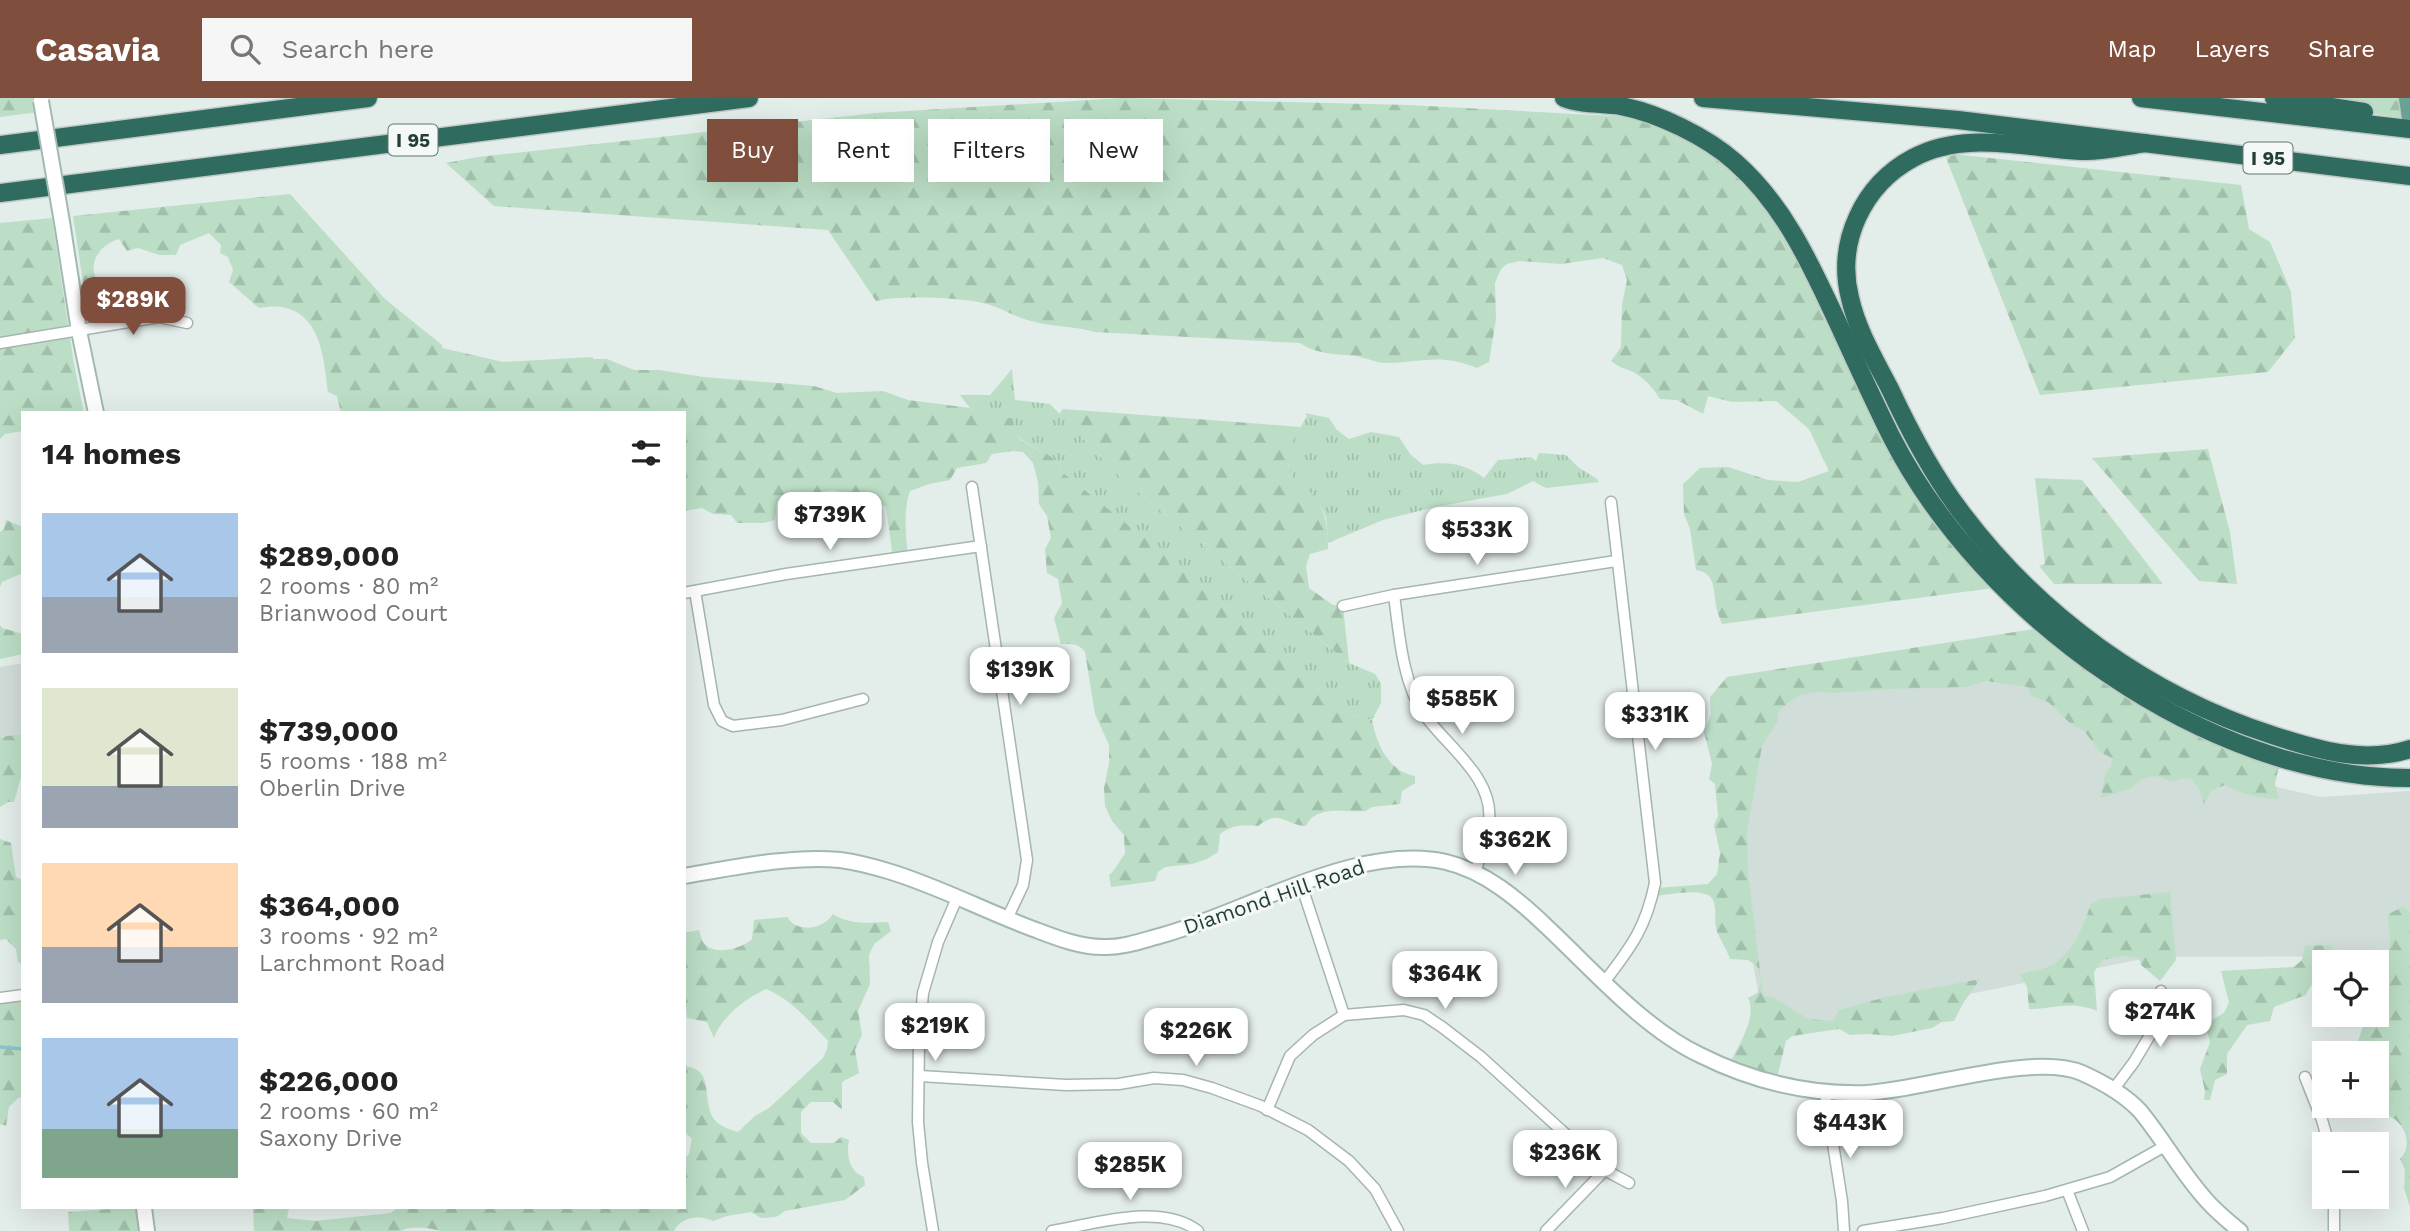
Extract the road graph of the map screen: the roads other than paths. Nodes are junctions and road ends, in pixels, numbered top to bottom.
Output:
1 (368, 98) edge
2 (749, 98) edge
3 (1564, 98) edge
4 (1703, 98) edge
5 (2141, 98) edge
6 (2274, 98) edge
7 (2407, 98) edge
8 (40, 99) edge
9 (2410, 119) edge
10 (2380, 120) junction
11 (2410, 129) edge
12 (2145, 143) junction
13 (0, 145) edge
14 (2410, 176) edge
15 (0, 193) edge
16 (187, 323) dead end
17 (79, 331) junction
18 (0, 343) edge
19 (96, 411) edge
20 (972, 487) dead end
21 (1611, 502) dead end
22 (981, 546) junction
23 (1616, 561) junction
24 (689, 592) edge
25 (1394, 595) junction
26 (1343, 606) dead end
27 (863, 699) dead end
28 (2410, 749) edge
29 (2410, 778) edge
30 (1475, 873) junction
31 (686, 876) edge
32 (1301, 884) junction
33 (957, 898) junction
34 (1007, 919) junction
35 (1605, 981) junction
36 (2161, 990) dead end
37 (21, 995) edge
38 (0, 998) edge
39 (1344, 1015) junction
40 (920, 1076) junction
41 (2305, 1077) dead end
42 (2113, 1090) junction
43 (1825, 1093) junction
44 (1267, 1110) junction
45 (2325, 1132) edge
46 (2165, 1146) junction
47 (1605, 1170) junction
48 (1629, 1183) dead end
49 (2067, 1190) junction
50 (144, 1209) edge
51 (2334, 1209) edge
52 (146, 1231) edge
53 (933, 1231) edge
54 (1052, 1231) edge
55 (1198, 1231) edge
56 (1398, 1231) edge
57 (1546, 1231) edge
58 (1844, 1231) edge
59 (1863, 1231) edge
60 (2083, 1231) edge
61 (2240, 1231) edge
62 (2334, 1231) edge

1 - 13 highway
2 - 15 highway, I 95
3 - 29 highway
4 - 12 highway, I 95
5 - 10 highway, I 95
6 - 10 highway
7 - 9 main road
8 - 17 street, bridge
9 - 10 highway
10 - 11 highway, I 95
12 - 14 highway, I 95
12 - 28 highway
16 - 17 street
17 - 18 street
17 - 19 street
20 - 22 street
21 - 23 street
22 - 24 street
22 - 34 street
23 - 25 street
23 - 35 street
24 - 27 street
25 - 26 street
25 - 30 street
30 - 32 street, Diamond Hill Road
30 - 35 street, Diamond Hill Road
31 - 33 street, Diamond Hill Road
32 - 34 street, Diamond Hill Road
32 - 39 street
33 - 34 street, Diamond Hill Road
33 - 40 street
35 - 43 street, Diamond Hill Road
36 - 42 street
37 - 38 street
39 - 44 street
39 - 47 street
40 - 44 street
40 - 53 street
41 - 45 street
42 - 43 street, Diamond Hill Road
42 - 46 street, Diamond Hill Road
43 - 58 street
44 - 56 street
46 - 49 street
46 - 61 street, Diamond Hill Road
47 - 48 street
47 - 57 street
49 - 59 street
49 - 60 street
50 - 52 street
51 - 62 street
54 - 55 street

